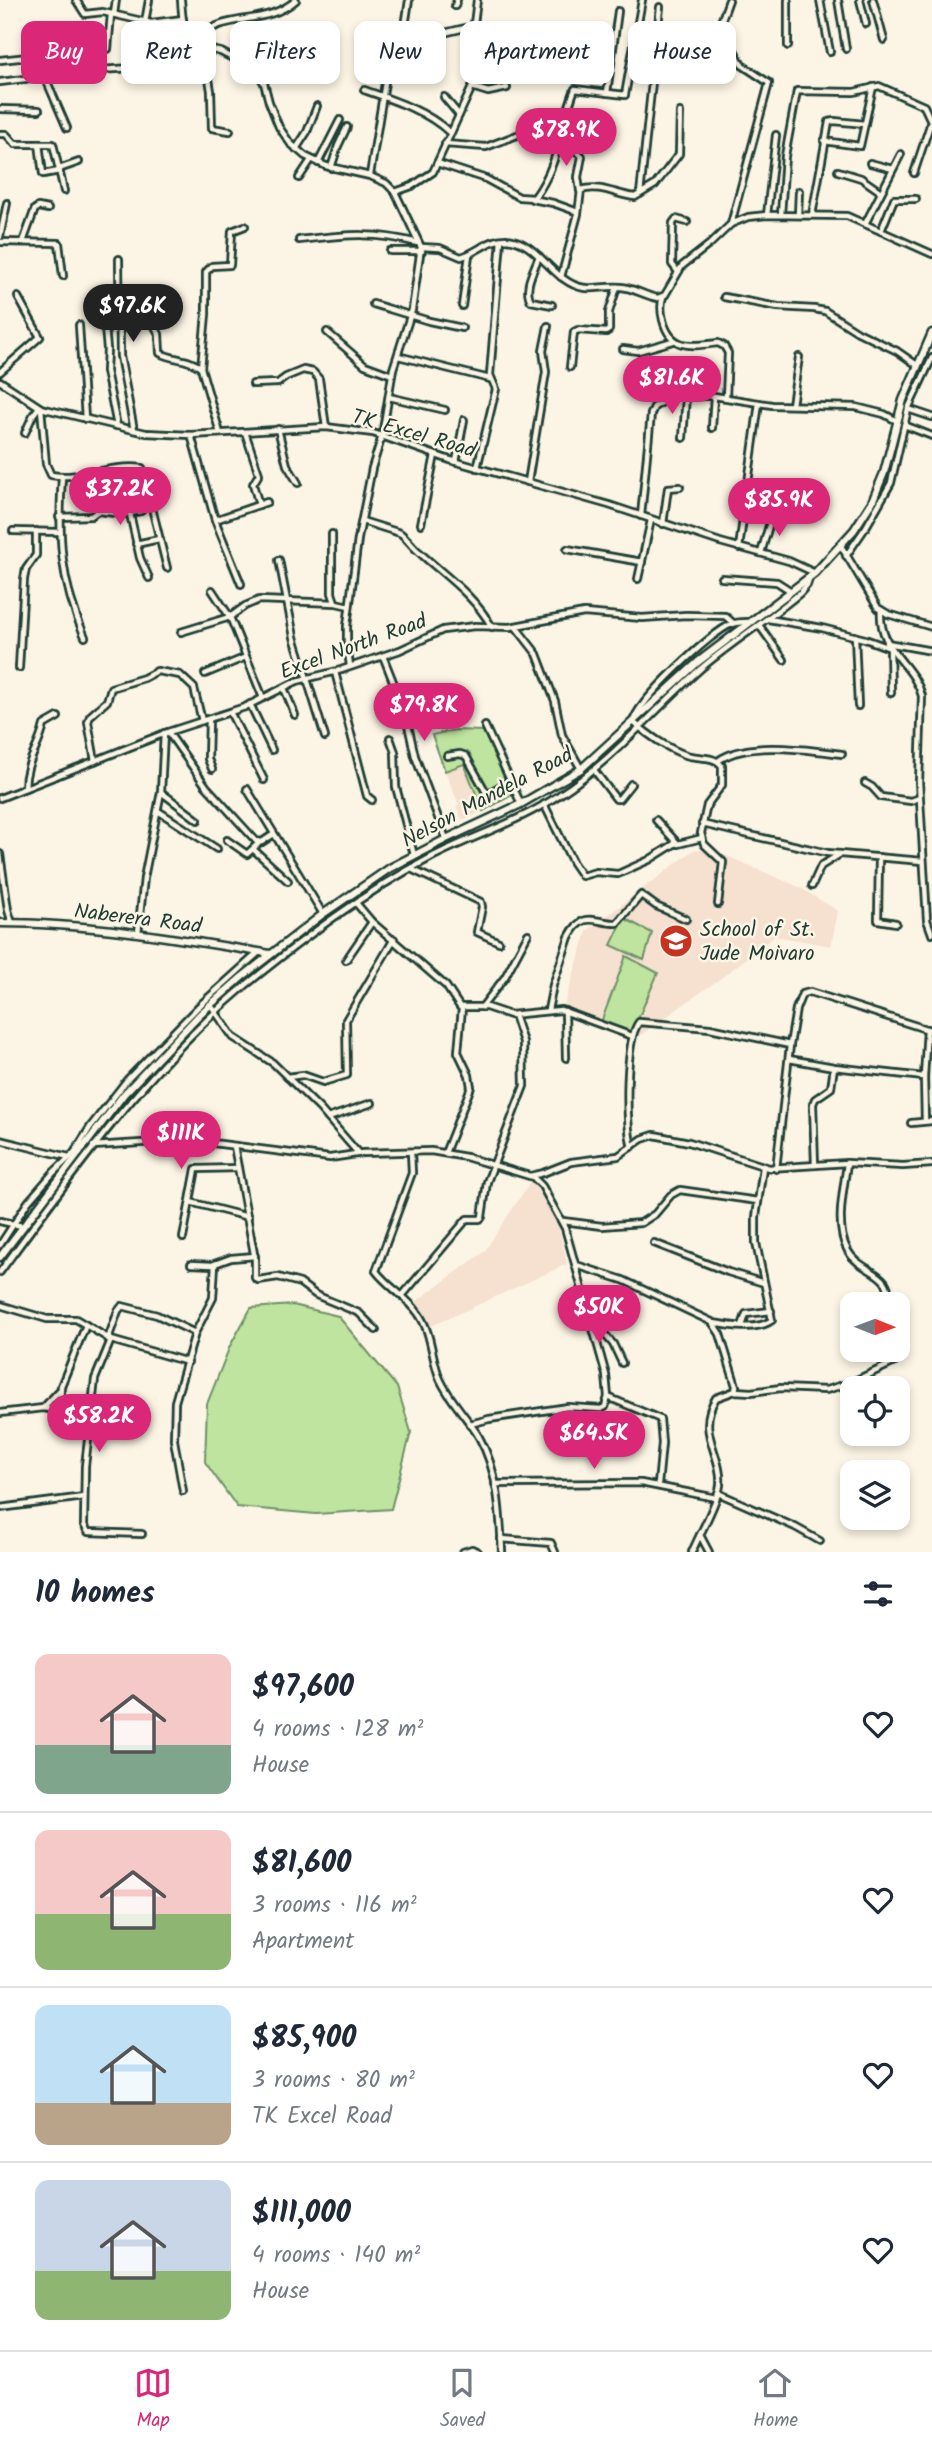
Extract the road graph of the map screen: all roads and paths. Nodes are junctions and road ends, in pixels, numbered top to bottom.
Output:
1 (76, 0) edge
2 (116, 0) edge
3 (149, 0) edge
4 (181, 0) edge
5 (296, 0) edge
6 (409, 0) edge
7 (477, 0) edge
8 (642, 0) edge
9 (729, 0) edge
10 (788, 0) edge
11 (820, 0) edge
12 (838, 0) edge
13 (860, 0) edge
14 (873, 0) edge
15 (660, 7) dead end
16 (618, 11) dead end
17 (112, 14) junction
18 (183, 19) joint
19 (141, 21) edge
20 (145, 21) edge
21 (170, 21) edge
22 (474, 21) edge
23 (658, 21) edge
24 (722, 21) edge
25 (866, 24) dead end
26 (216, 27) edge
27 (884, 40) dead end
28 (788, 46) dead end
29 (108, 49) dead end
30 (846, 49) dead end
31 (216, 51) edge
32 (736, 51) edge
33 (830, 52) dead end
34 (21, 58) edge
35 (0, 60) edge
36 (21, 80) edge
37 (0, 82) edge
38 (48, 84) edge
39 (210, 84) edge
40 (473, 84) edge
41 (651, 84) edge
42 (472, 87) junction
43 (873, 87) junction
44 (507, 88) dead end
45 (364, 90) dead end
46 (607, 93) junction
47 (383, 97) junction
48 (444, 97) dead end
49 (317, 106) dead end
50 (0, 109) edge
51 (39, 110) dead end
52 (680, 112) dead end
53 (459, 116) junction
54 (340, 120) dead end
55 (932, 122) edge
56 (865, 124) junction
57 (348, 127) dead end
58 (67, 128) dead end
59 (230, 131) dead end
60 (449, 132) junction
61 (0, 134) edge
62 (776, 135) dead end
63 (561, 140) junction
64 (824, 141) junction
65 (39, 144) junction
66 (444, 144) junction
67 (296, 149) junction
68 (901, 154) dead end
69 (311, 160) junction
70 (79, 162) dead end
71 (318, 163) junction
72 (437, 163) junction
73 (870, 163) dead end
74 (331, 168) junction
75 (893, 169) junction
76 (60, 170) junction
77 (838, 171) dead end
78 (914, 173) dead end
79 (370, 176) junction
80 (299, 178) dead end
81 (64, 191) dead end
82 (580, 191) junction
83 (799, 191) dead end
84 (395, 192) junction
85 (881, 192) junction
86 (640, 196) junction
87 (533, 199) junction
88 (916, 200) dead end
89 (7, 203) dead end
90 (48, 209) dead end
91 (579, 212) junction
92 (767, 215) junction
93 (781, 215) junction
94 (798, 215) junction
95 (811, 215) junction
96 (687, 222) dead end
97 (731, 224) junction
98 (865, 224) junction
99 (245, 226) dead end
100 (881, 231) junction
101 (0, 237) edge
102 (299, 240) dead end
103 (502, 240) junction
104 (0, 242) edge
105 (23, 242) junction
106 (421, 247) junction
107 (390, 251) dead end
108 (469, 254) junction
109 (932, 254) edge
110 (539, 256) junction
111 (118, 259) dead end
112 (678, 272) junction
113 (63, 276) dead end
114 (561, 277) junction
115 (617, 287) junction
116 (102, 296) dead end
117 (18, 297) dead end
118 (663, 297) junction
119 (724, 297) dead end
120 (149, 299) dead end
121 (373, 304) dead end
122 (551, 305) dead end
123 (462, 306) dead end
124 (411, 316) junction
125 (79, 324) dead end
126 (548, 326) dead end
127 (462, 328) dead end
128 (327, 332) dead end
129 (932, 333) edge
130 (673, 340) junction
131 (623, 349) dead end
132 (923, 353) junction
133 (398, 356) junction
134 (799, 357) dead end
135 (932, 358) edge
136 (917, 365) junction
137 (569, 367) dead end
138 (201, 368) junction
139 (926, 371) junction
140 (0, 372) edge
141 (932, 373) edge
142 (392, 375) junction
143 (490, 379) junction
144 (0, 381) edge
145 (253, 384) dead end
146 (686, 396) junction
147 (714, 396) junction
148 (389, 397) junction
149 (726, 397) junction
150 (760, 403) junction
151 (792, 405) junction
152 (40, 408) junction
153 (908, 409) junction
154 (445, 410) dead end
155 (932, 417) edge
156 (85, 419) junction
157 (464, 420) dead end
158 (897, 421) junction
159 (904, 425) junction
160 (117, 426) junction
161 (326, 427) junction
162 (712, 428) dead end
163 (278, 429) junction
164 (134, 430) junction
165 (245, 432) junction
166 (25, 433) dead end
167 (220, 433) junction
168 (191, 435) junction
169 (382, 436) junction
170 (932, 436) edge
171 (683, 438) dead end
172 (435, 455) junction
173 (456, 462) junction
174 (477, 468) junction
175 (98, 472) junction
176 (62, 477) junction
177 (528, 482) junction
178 (298, 483) dead end
179 (680, 486) dead end
180 (267, 502) dead end
181 (260, 505) junction
182 (99, 511) junction
183 (141, 511) dead end
184 (130, 514) junction
185 (772, 515) dead end
186 (641, 516) junction
187 (59, 517) junction
188 (215, 520) junction
189 (652, 520) junction
190 (362, 521) junction
191 (421, 524) dead end
192 (663, 524) junction
193 (13, 531) dead end
194 (36, 531) junction
195 (59, 532) junction
196 (332, 534) dead end
197 (159, 539) junction
198 (136, 544) junction
199 (841, 546) junction
200 (739, 548) junction
201 (567, 549) dead end
202 (761, 554) junction
203 (846, 556) junction
204 (279, 560) dead end
205 (642, 562) junction
206 (167, 568) dead end
207 (812, 575) junction
208 (149, 578) dead end
209 (722, 578) dead end
210 (638, 579) dead end
211 (241, 584) dead end
212 (212, 590) dead end
213 (791, 591) junction
214 (286, 600) junction
215 (335, 603) junction
216 (349, 606) junction
217 (880, 610) junction
218 (230, 617) junction
219 (768, 619) junction
220 (749, 622) junction
221 (733, 623) junction
222 (759, 625) junction
223 (492, 627) junction
224 (515, 627) junction
225 (932, 627) edge
226 (181, 632) dead end
227 (855, 636) junction
228 (85, 637) dead end
229 (887, 643) junction
230 (890, 649) junction
231 (932, 650) edge
232 (383, 656) junction
233 (246, 657) junction
234 (784, 660) dead end
235 (350, 666) junction
236 (19, 668) dead end
237 (335, 672) junction
238 (205, 674) dead end
239 (306, 678) junction
240 (284, 688) junction
241 (891, 693) dead end
242 (263, 698) junction
243 (250, 704) junction
244 (858, 706) dead end
245 (923, 706) junction
246 (932, 708) edge
247 (230, 712) junction
248 (295, 715) dead end
249 (58, 717) dead end
250 (209, 719) junction
251 (202, 722) junction
252 (636, 725) junction
253 (485, 726) dead end
254 (166, 733) junction
255 (325, 737) dead end
256 (390, 738) dead end
257 (272, 750) dead end
258 (842, 754) dead end
259 (447, 756) dead end
260 (95, 761) junction
261 (718, 761) junction
262 (212, 769) dead end
263 (581, 769) junction
264 (594, 770) junction
265 (264, 780) dead end
266 (509, 781) junction
267 (865, 783) dead end
268 (631, 784) dead end
269 (25, 789) junction
270 (247, 789) dead end
271 (161, 792) junction
272 (920, 797) junction
273 (0, 799) edge
274 (372, 800) dead end
275 (521, 804) junction
276 (544, 804) junction
277 (158, 811) junction
278 (198, 820) dead end
279 (656, 820) dead end
280 (702, 824) junction
281 (274, 834) junction
282 (702, 838) junction
283 (446, 839) junction
284 (227, 840) dead end
285 (259, 843) junction
286 (676, 843) junction
287 (216, 849) dead end
288 (253, 849) junction
289 (840, 854) junction
290 (0, 855) edge
291 (414, 855) junction
292 (879, 857) junction
293 (923, 860) junction
294 (410, 868) junction
295 (288, 881) dead end
296 (812, 886) dead end
297 (925, 892) junction
298 (932, 894) edge
299 (356, 903) junction
300 (718, 904) dead end
301 (323, 914) junction
302 (687, 919) dead end
303 (372, 922) junction
304 (0, 923) edge
305 (12, 923) junction
306 (896, 923) dead end
307 (138, 934) junction
308 (528, 934) dead end
309 (932, 934) edge
310 (394, 939) junction
311 (499, 942) dead end
312 (259, 952) junction
313 (271, 954) junction
314 (346, 960) dead end
315 (210, 1004) junction
316 (482, 1007) junction
317 (462, 1008) junction
318 (548, 1010) junction
319 (565, 1011) junction
320 (215, 1013) junction
321 (514, 1015) junction
322 (930, 1030) edge
323 (633, 1036) junction
324 (790, 1045) junction
325 (566, 1058) dead end
326 (789, 1059) junction
327 (834, 1067) junction
328 (287, 1077) junction
329 (924, 1077) junction
330 (372, 1103) dead end
331 (328, 1118) junction
332 (925, 1121) junction
333 (932, 1121) edge
334 (911, 1123) dead end
335 (0, 1140) edge
336 (85, 1144) junction
337 (234, 1146) junction
338 (94, 1147) junction
339 (632, 1147) junction
340 (358, 1153) junction
341 (411, 1153) junction
342 (445, 1153) junction
343 (70, 1157) junction
344 (847, 1163) junction
345 (932, 1164) edge
346 (815, 1165) junction
347 (493, 1166) junction
348 (763, 1167) junction
349 (238, 1168) junction
350 (776, 1169) junction
351 (529, 1176) junction
352 (758, 1201) junction
353 (190, 1202) junction
354 (248, 1217) junction
355 (0, 1221) edge
356 (563, 1222) junction
357 (13, 1224) junction
358 (22, 1226) junction
359 (183, 1238) dead end
360 (654, 1243) dead end
361 (0, 1245) edge
362 (255, 1256) junction
363 (0, 1257) edge
364 (191, 1264) dead end
365 (215, 1264) junction
366 (576, 1265) junction
367 (0, 1272) edge
368 (765, 1283) junction
369 (888, 1292) edge
370 (402, 1296) junction
371 (0, 1305) edge
372 (771, 1311) junction
373 (591, 1317) junction
374 (712, 1322) junction
375 (86, 1325) junction
376 (742, 1326) junction
377 (376, 1330) dead end
378 (195, 1333) junction
379 (110, 1340) junction
380 (188, 1362) junction
381 (895, 1362) edge
382 (622, 1363) dead end
383 (60, 1391) junction
384 (734, 1391) junction
385 (608, 1397) junction
386 (43, 1408) junction
387 (60, 1411) junction
388 (0, 1413) edge
389 (92, 1416) junction
390 (470, 1424) junction
391 (495, 1484) junction
392 (658, 1485) junction
393 (183, 1491) dead end
394 (717, 1496) junction
395 (84, 1497) junction
396 (0, 1508) edge
397 (142, 1534) dead end
398 (699, 1535) junction
399 (501, 1539) junction
400 (820, 1541) dead end
401 (463, 1552) edge
402 (478, 1552) edge
403 (502, 1552) edge
404 (555, 1552) edge
405 (692, 1552) edge
406 (709, 1552) edge

1 - 17 street
2 - 17 street
3 - 20 street
4 - 18 street
5 - 26 street
6 - 47 street
7 - 22 street
8 - 46 street
9 - 24 street
10 - 28 street
11 - 33 street
12 - 30 street
13 - 25 street
14 - 27 street
15 - 23 street
16 - 46 street
17 - 19 street
17 - 29 street
18 - 21 street
31 - 67 street
32 - 97 street
34 - 35 street
36 - 37 street
38 - 58 street
39 - 59 street
40 - 42 street
41 - 86 street
42 - 44 street
42 - 53 street
43 - 55 street
43 - 56 street
43 - 93 street
45 - 47 street
46 - 63 street
47 - 60 street
47 - 79 street
48 - 53 street
49 - 67 street
50 - 51 street
52 - 86 street
53 - 60 street
54 - 71 street
55 - 78 street
56 - 64 street
56 - 64 street
57 - 74 street
60 - 66 street
61 - 65 street
62 - 92 street
63 - 66 street
63 - 82 street
63 - 87 street
64 - 95 street
65 - 76 street
65 - 76 street
66 - 72 street
67 - 69 street
68 - 75 street
69 - 71 street
69 - 80 street
70 - 76 street
71 - 74 street
72 - 84 street
72 - 87 street
73 - 75 street
74 - 79 street
75 - 85 street
76 - 81 street
77 - 85 street
79 - 84 street
82 - 86 street
82 - 91 street
83 - 94 street
84 - 106 street
85 - 98 street
87 - 91 street
88 - 100 street
89 - 101 street
90 - 105 street
91 - 114 street
92 - 93 street
92 - 97 street
93 - 94 street
94 - 95 street
95 - 98 street
96 - 112 street
97 - 112 street
98 - 100 street
99 - 138 street
100 - 109 street
102 - 106 street
103 - 108 street
103 - 110 street
103 - 143 street
104 - 105 street
105 - 113 street
106 - 107 street
106 - 108 street
106 - 124 street
108 - 123 street
110 - 114 street
110 - 122 street
111 - 164 street
112 - 118 street
114 - 115 street
115 - 118 street
115 - 137 street
116 - 160 street
117 - 140 street
118 - 130 street
119 - 136 street
120 - 138 street
121 - 124 street
124 - 127 street
124 - 133 street
125 - 156 street
126 - 177 street
128 - 142 street
129 - 132 main road, Nelson Mandela Road
130 - 131 street
130 - 149 street
132 - 135 street
132 - 136 main road, Nelson Mandela Road
133 - 142 street
133 - 143 street
134 - 151 street
135 - 139 street
136 - 158 main road, Nelson Mandela Road
138 - 167 street
139 - 141 street
139 - 153 street
142 - 148 street
143 - 174 street
144 - 152 street, TK Excel Road
145 - 161 street
146 - 147 street
146 - 171 street
146 - 186 street
147 - 149 street
147 - 162 street
148 - 154 street
148 - 169 street
149 - 150 street
150 - 151 street
150 - 200 street
151 - 158 street
152 - 156 street, TK Excel Road
152 - 166 street
152 - 176 street
153 - 155 street
153 - 159 street
156 - 160 street, TK Excel Road
157 - 173 street
158 - 199 main road, Nelson Mandela Road
159 - 170 street
159 - 203 street
160 - 164 street, TK Excel Road
161 - 163 street, TK Excel Road
161 - 169 street, TK Excel Road
163 - 165 street, TK Excel Road
163 - 178 street
164 - 168 street, TK Excel Road
165 - 167 street, TK Excel Road
165 - 181 street
167 - 168 street, TK Excel Road
168 - 188 street
169 - 172 street, TK Excel Road
169 - 190 street
172 - 173 street, TK Excel Road
172 - 191 street
173 - 174 street, TK Excel Road
174 - 177 street, TK Excel Road
175 - 176 street
175 - 182 street
175 - 197 street
176 - 187 street
177 - 186 street, TK Excel Road
179 - 192 street
180 - 181 street
181 - 188 street
182 - 184 street
182 - 187 street
183 - 184 street
184 - 198 street
185 - 202 street
186 - 189 street, TK Excel Road
187 - 195 street
188 - 211 street
189 - 192 street, TK Excel Road
189 - 205 street
190 - 216 street
190 - 223 street
192 - 200 street, TK Excel Road
193 - 194 street
194 - 195 street
194 - 236 street
195 - 228 street
196 - 215 street
197 - 198 street
197 - 206 street
198 - 208 street
199 - 203 street
199 - 207 main road, Nelson Mandela Road
200 - 202 street, TK Excel Road
201 - 205 street
202 - 207 street, TK Excel Road
203 - 217 street
204 - 214 street
205 - 210 street
207 - 213 main road, Nelson Mandela Road
207 - 219 street
209 - 213 street
212 - 218 street
213 - 220 main road, Nelson Mandela Road
214 - 215 street
214 - 218 street
214 - 239 street
215 - 216 street
216 - 235 street
217 - 225 street
217 - 229 street
218 - 226 street
218 - 233 street
219 - 222 street
219 - 227 street
220 - 221 street, Excel North Road
220 - 252 main road, Nelson Mandela Road
221 - 224 street, Excel North Road
221 - 252 street
222 - 234 street
222 - 252 street
223 - 224 street, Excel North Road
223 - 232 street, Excel North Road
224 - 263 street
227 - 230 street
227 - 244 street
229 - 230 street
229 - 231 street
230 - 241 street
230 - 245 street
232 - 235 street, Excel North Road
232 - 283 street
233 - 238 street
233 - 242 street
235 - 237 street, Excel North Road
237 - 239 street, Excel North Road
237 - 274 street
239 - 240 street, Excel North Road
239 - 255 street
240 - 242 street, Excel North Road
240 - 248 street
242 - 243 street, Excel North Road
243 - 247 street, Excel North Road
243 - 257 street
245 - 246 street
245 - 272 street
247 - 250 street, Excel North Road
247 - 265 street
249 - 269 street
250 - 251 street, Excel North Road
250 - 262 street
251 - 254 street, Excel North Road
251 - 260 street
252 - 261 street
252 - 263 main road, Nelson Mandela Road
252 - 264 street
253 - 266 street
254 - 260 street, Excel North Road
254 - 271 street
254 - 285 street
256 - 291 street
258 - 261 street
259 - 266 street
260 - 269 street, Excel North Road
261 - 280 street
263 - 275 main road, Nelson Mandela Road
264 - 268 street
264 - 276 street
266 - 275 street
267 - 272 street
269 - 273 street, Excel North Road
270 - 281 street
271 - 277 street
271 - 278 street
272 - 293 street
275 - 283 main road, Nelson Mandela Road
276 - 286 street
276 - 294 street
277 - 287 street
277 - 307 street
279 - 286 street
280 - 282 street
280 - 289 street
281 - 285 street
281 - 301 street
282 - 286 street
282 - 300 street
283 - 291 main road, Nelson Mandela Road
284 - 288 street
285 - 288 street
288 - 295 street
289 - 292 street
289 - 296 street
290 - 305 street
291 - 301 main road, Nelson Mandela Road
292 - 293 street
292 - 306 street
293 - 297 street
294 - 299 street
294 - 311 street
297 - 298 street
297 - 309 street
299 - 303 street
299 - 320 street
301 - 313 main road, Nelson Mandela Road
302 - 318 street
303 - 310 street
303 - 314 street
304 - 305 main road, Naberera Road
305 - 307 main road, Naberera Road
307 - 312 main road, Naberera Road
308 - 316 street
310 - 317 street
310 - 328 street
312 - 313 main road, Naberera Road
312 - 343 street
313 - 315 main road, Nelson Mandela Road
315 - 320 street
315 - 336 main road, Nelson Mandela Road
316 - 317 street
316 - 321 street
317 - 342 street
318 - 319 street
318 - 321 street
319 - 323 street
319 - 325 street
320 - 328 street
320 - 338 street
321 - 347 street
322 - 324 street
322 - 329 street
323 - 324 street
323 - 339 street
324 - 326 street
326 - 327 street
326 - 350 street
327 - 329 street
327 - 346 street
328 - 331 street
329 - 332 street
330 - 331 street
331 - 340 street
332 - 333 street
332 - 334 street
335 - 343 street
336 - 338 street
336 - 358 main road, Nelson Mandela Road
337 - 338 street
337 - 340 street
337 - 349 street
338 - 367 street
339 - 348 street
339 - 351 street
340 - 341 street
341 - 342 street
341 - 370 street
342 - 347 street
343 - 357 street
344 - 345 street
344 - 346 street
344 - 369 street
346 - 350 street
347 - 351 street
347 - 370 street
348 - 350 street
348 - 352 street
349 - 353 street
349 - 354 street
351 - 356 street
352 - 356 street
352 - 368 street
353 - 354 street
353 - 359 street
354 - 362 street
355 - 357 street
356 - 366 street
357 - 358 street
357 - 361 street
358 - 363 main road, Nelson Mandela Road
360 - 368 street
362 - 365 street
362 - 377 street
364 - 365 street
365 - 378 street
366 - 373 street
366 - 374 street
368 - 372 street
370 - 390 street
371 - 375 street
372 - 376 street
372 - 376 street
373 - 382 street
373 - 385 street
374 - 376 street
374 - 384 street
375 - 379 street
375 - 383 street
378 - 379 street
378 - 380 street
379 - 380 street
379 - 389 street
380 - 393 street
381 - 384 street
383 - 386 street
383 - 387 street
384 - 394 street
385 - 390 street
385 - 392 street
386 - 387 street
386 - 388 street
387 - 389 street
389 - 395 street
390 - 391 street
391 - 392 street
391 - 399 street
392 - 394 street
394 - 398 street
394 - 400 street
395 - 396 street
395 - 397 street
398 - 405 street
398 - 406 street
399 - 403 street
399 - 404 street
401 - 402 street

